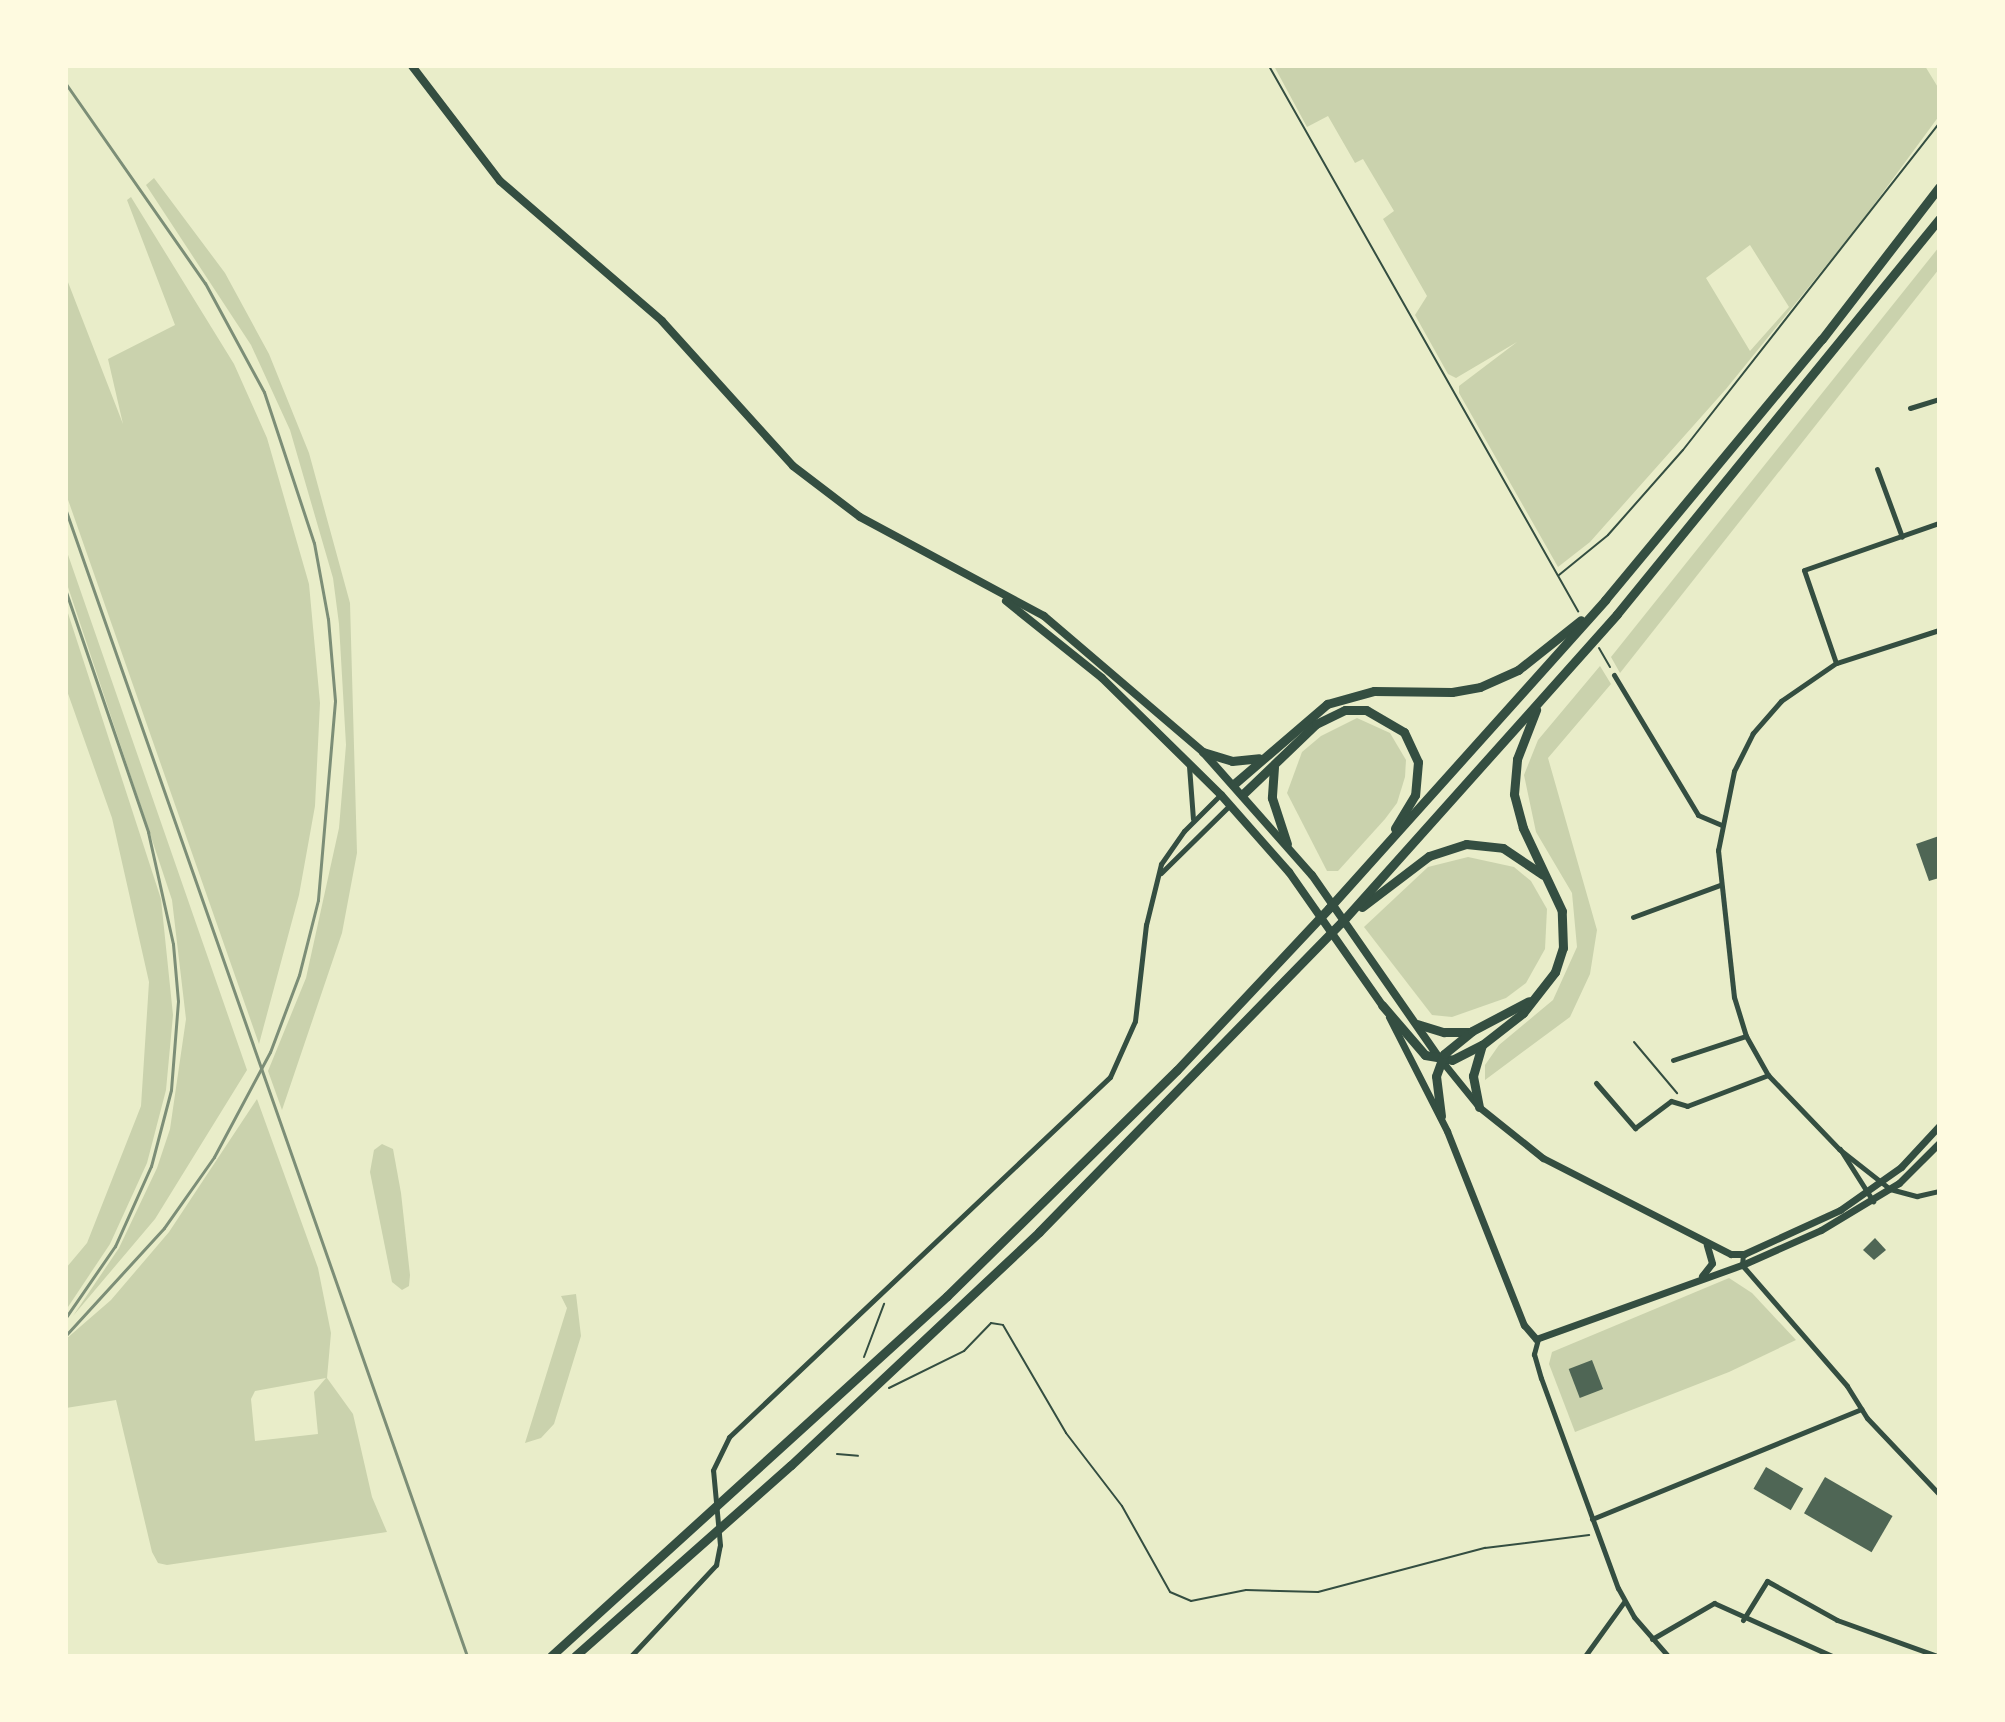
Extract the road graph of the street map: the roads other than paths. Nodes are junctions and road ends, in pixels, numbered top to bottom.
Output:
1 (412, 66) edge
2 (1939, 187) edge
3 (1939, 219) edge
4 (1939, 399) edge
5 (1910, 408) dead end
6 (1877, 469) dead end
7 (1939, 523) edge
8 (1902, 537) junction
9 (987, 586) junction
10 (1605, 600) junction
11 (1939, 630) edge
12 (1836, 663) junction
13 (1614, 675) dead end
14 (1539, 704) junction
15 (1203, 752) junction
16 (1262, 757) junction
17 (1186, 758) junction
18 (1274, 767) junction
19 (1234, 784) junction
20 (1243, 794) junction
21 (1221, 795) junction
22 (1230, 805) junction
23 (1193, 820) junction
24 (1721, 825) junction
25 (1287, 844) junction
26 (1377, 854) junction
27 (1158, 877) junction
28 (1720, 885) junction
29 (1552, 887) junction
30 (1633, 917) dead end
31 (1341, 923) junction
32 (1541, 993) junction
33 (1382, 1005) junction
34 (1417, 1024) junction
35 (1472, 1031) junction
36 (1746, 1036) junction
37 (1482, 1045) junction
38 (1441, 1060) junction
39 (1673, 1060) dead end
40 (1768, 1075) junction
41 (1596, 1083) dead end
42 (1479, 1107) junction
43 (1441, 1116) junction
44 (1939, 1126) edge
45 (1939, 1143) edge
46 (1839, 1149) junction
47 (1882, 1180) junction
48 (1890, 1189) junction
49 (1939, 1191) edge
50 (1866, 1192) junction
51 (1873, 1201) junction
52 (1705, 1242) junction
53 (1744, 1254) junction
54 (1742, 1265) junction
55 (1697, 1280) junction
56 (1538, 1339) junction
57 (1861, 1409) junction
58 (1939, 1494) edge
59 (1592, 1519) junction
60 (1624, 1602) junction
61 (1743, 1620) junction
62 (1652, 1639) junction
63 (551, 1656) edge
64 (575, 1656) edge
65 (631, 1656) edge
66 (1585, 1656) edge
67 (1668, 1656) edge
68 (1832, 1656) edge
69 (1937, 1656) edge

1 - 9 main road
2 - 10 highway
3 - 14 highway
4 - 5 street
6 - 8 street
7 - 8 street
8 - 12 street
9 - 15 main road
9 - 17 main road
10 - 16 highway
10 - 26 highway
11 - 12 street
12 - 24 street
13 - 24 street
14 - 29 highway
14 - 31 highway
15 - 16 highway
15 - 19 main road
16 - 19 highway
17 - 21 main road
17 - 23 street
18 - 20 highway
18 - 25 highway
18 - 26 highway
19 - 20 main road
19 - 21 main road
20 - 22 main road
20 - 25 main road
21 - 22 main road
21 - 23 street
22 - 27 street
22 - 33 main road
23 - 27 street
24 - 28 street
25 - 34 main road
26 - 63 highway
27 - 65 street
28 - 30 street
28 - 36 street
29 - 31 highway
29 - 32 highway
31 - 64 highway
32 - 35 highway
32 - 37 highway
33 - 38 highway
33 - 43 main road
34 - 35 highway
34 - 38 main road
35 - 38 highway
36 - 39 street
36 - 40 street
37 - 38 highway
37 - 42 highway
38 - 42 main road
38 - 43 highway
40 - 41 street
40 - 46 street
42 - 52 main road
43 - 56 main road
44 - 47 main road
45 - 48 main road
46 - 47 street
46 - 50 street
47 - 48 street
47 - 50 main road
48 - 49 street
48 - 51 main road
50 - 51 street
50 - 53 main road
51 - 54 main road
52 - 53 main road
52 - 55 main road
53 - 54 street
54 - 55 main road
54 - 57 street
55 - 56 main road
56 - 59 street
57 - 58 street
57 - 59 street
59 - 60 street
60 - 62 street
60 - 66 street
61 - 62 street
61 - 68 street
61 - 69 street
62 - 67 street

